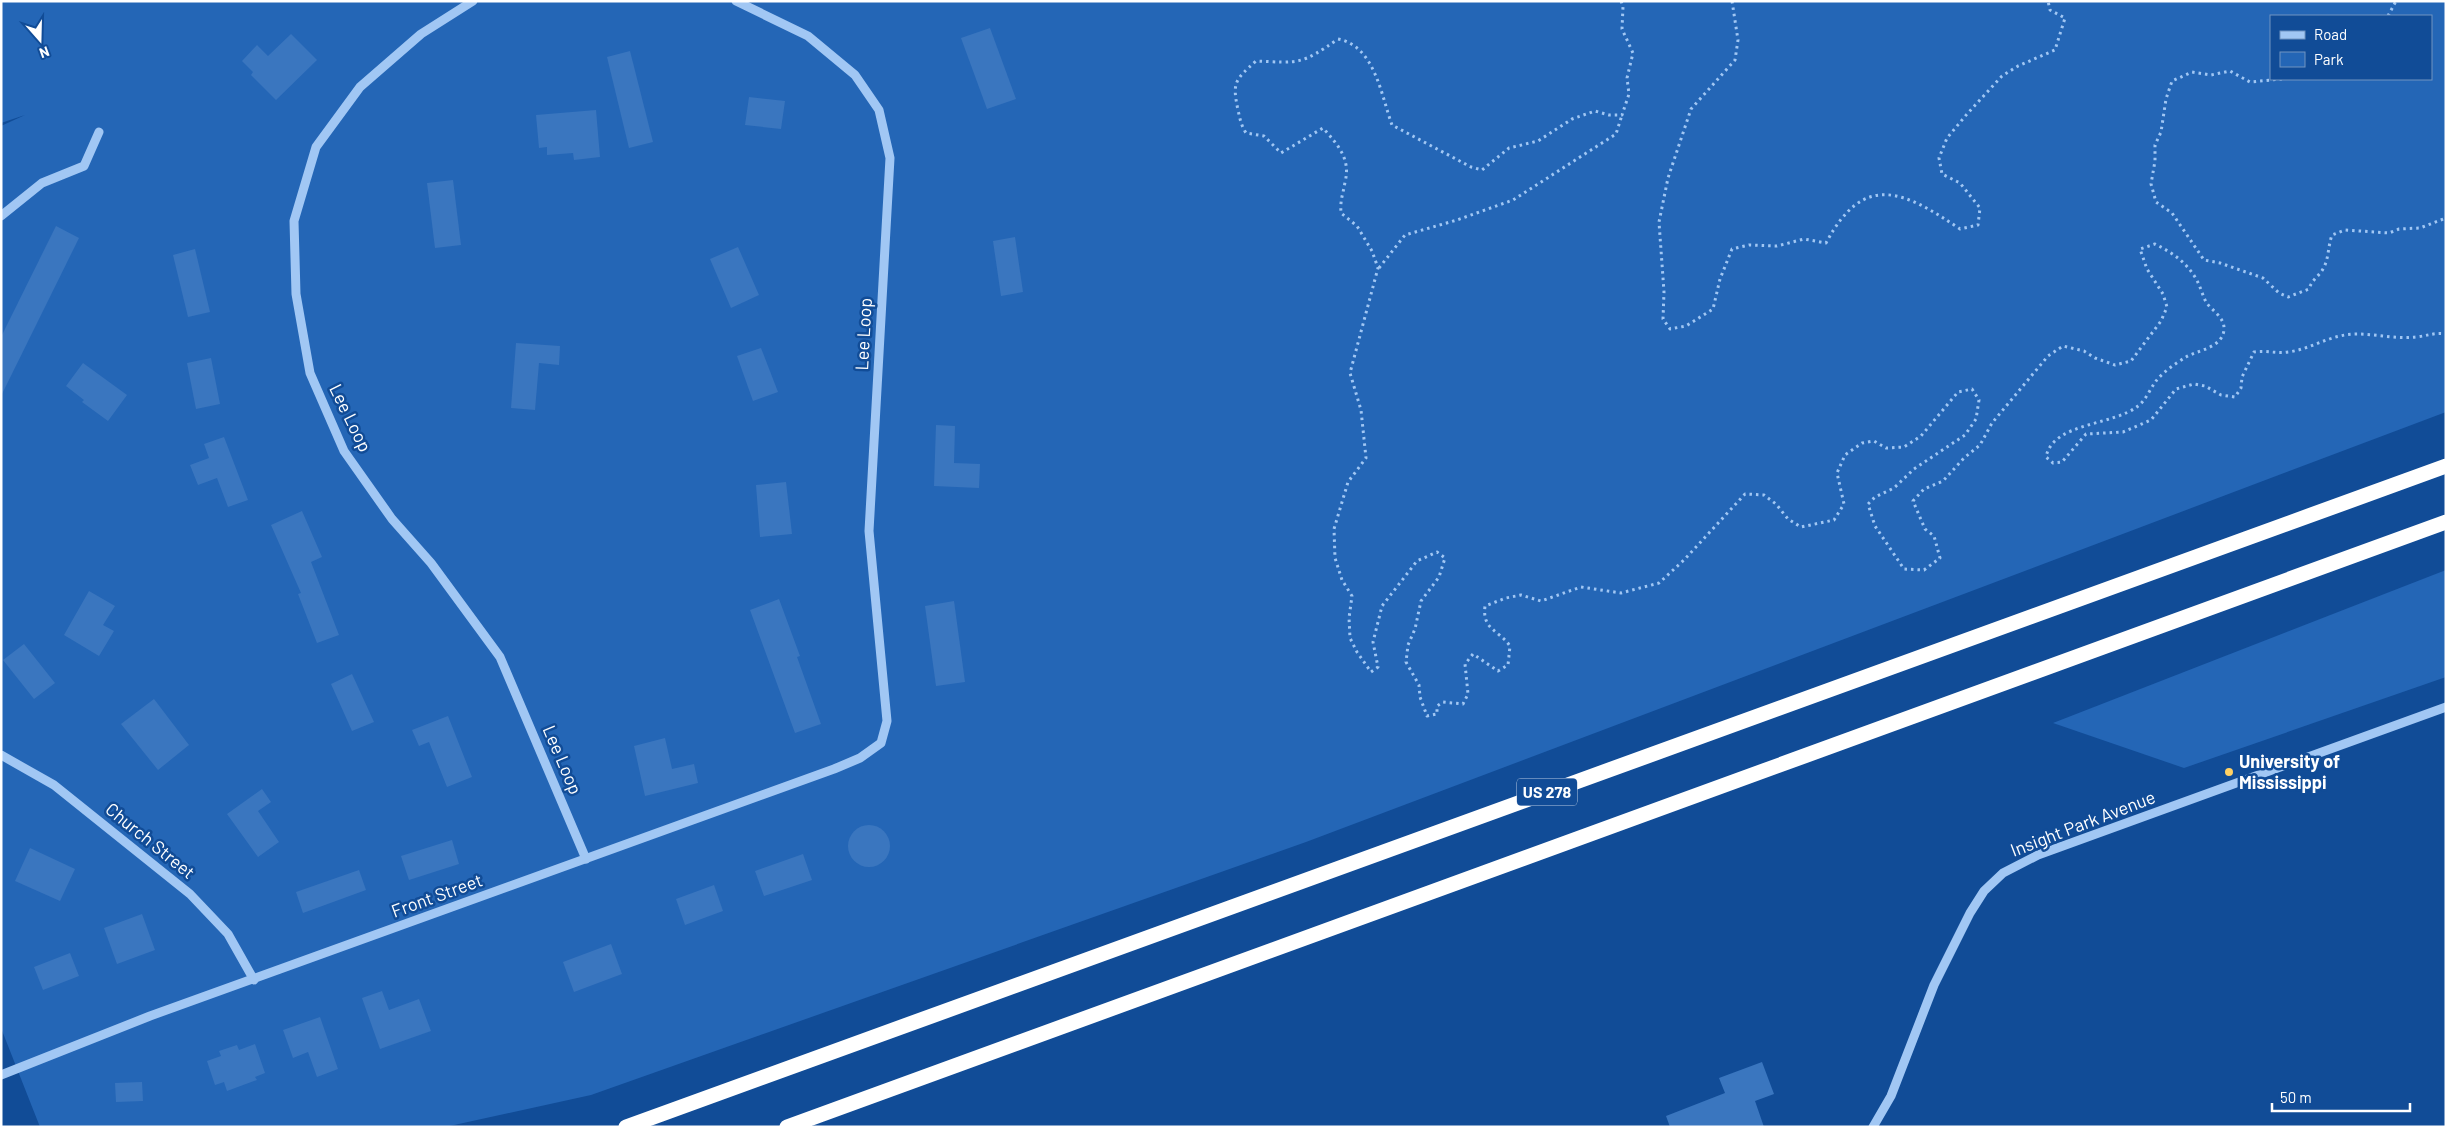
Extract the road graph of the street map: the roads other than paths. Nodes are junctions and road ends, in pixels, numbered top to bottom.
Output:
1 (473, 1) edge
2 (736, 1) edge
3 (100, 132) dead end
4 (1, 216) edge
5 (2446, 466) edge
6 (2446, 522) edge
7 (2446, 707) edge
8 (881, 743) joint
9 (1, 755) edge
10 (586, 859) junction
11 (254, 980) junction
12 (1, 1075) edge
13 (648, 1119) junction
14 (613, 1127) edge
15 (626, 1127) edge
16 (787, 1127) edge
17 (1873, 1127) edge

1 - 10 street, Lee Loop
2 - 8 street, Lee Loop
3 - 4 street
5 - 13 highway, US 278
6 - 16 highway
7 - 17 street, Insight Park Avenue
8 - 10 street, Front Street
9 - 11 street, Church Street
10 - 11 street, Front Street
11 - 12 street, Front Street
13 - 14 highway
13 - 15 highway, US 278

